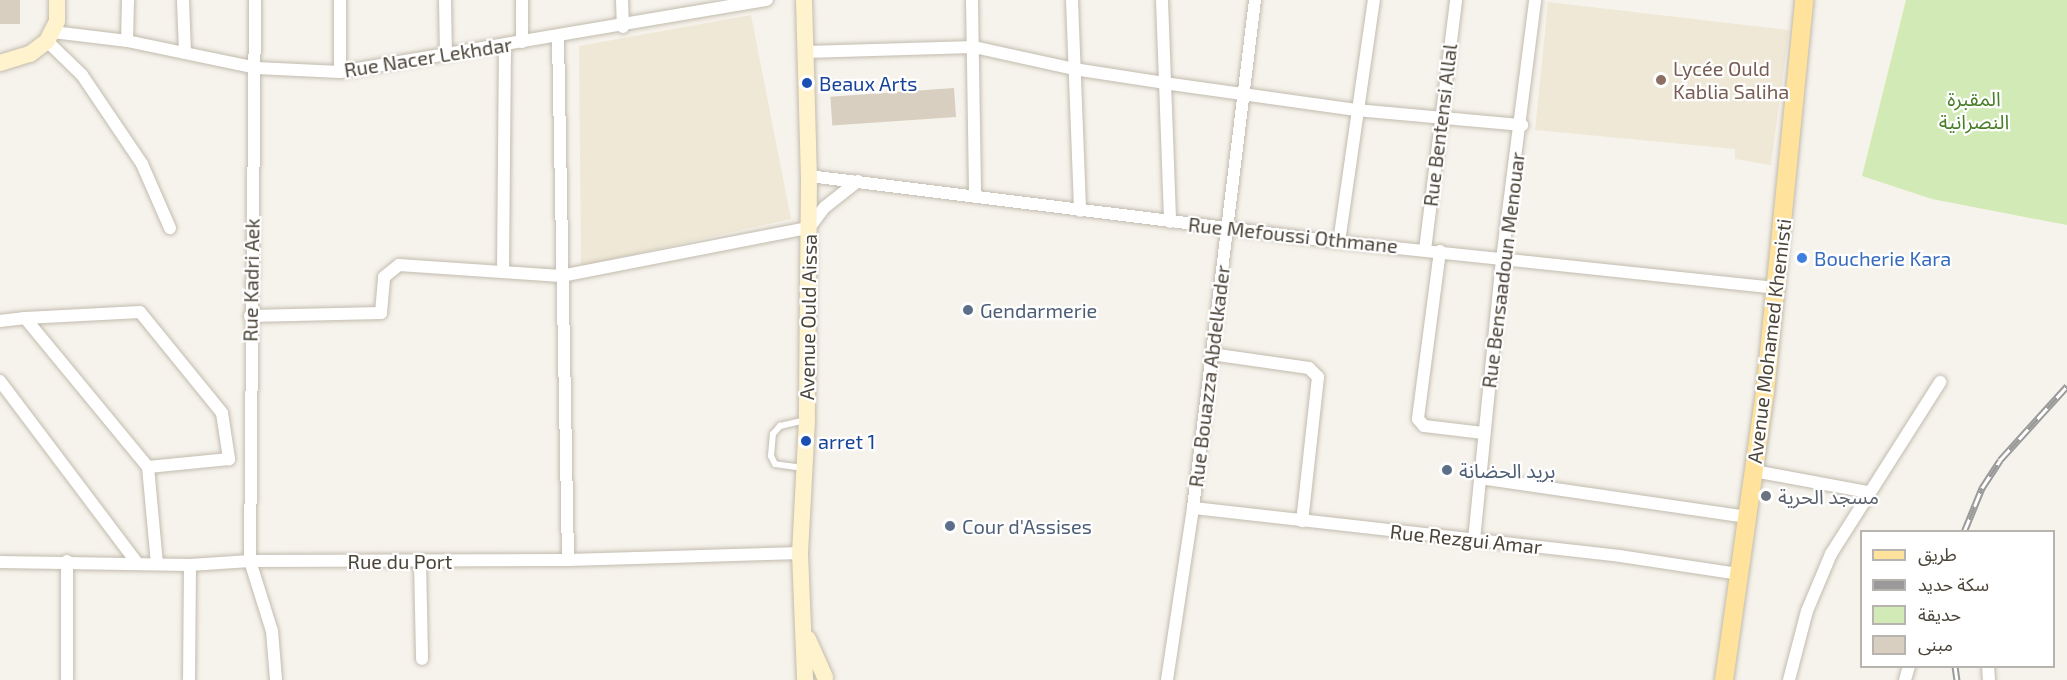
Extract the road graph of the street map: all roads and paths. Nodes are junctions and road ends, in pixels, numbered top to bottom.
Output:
1 (57, 0) edge
2 (128, 0) edge
3 (183, 0) edge
4 (255, 0) edge
5 (340, 0) edge
6 (445, 0) edge
7 (522, 0) edge
8 (622, 0) edge
9 (767, 0) edge
10 (804, 0) edge
11 (972, 0) edge
12 (1072, 0) edge
13 (1162, 0) edge
14 (1256, 0) edge
15 (1374, 0) edge
16 (1456, 0) edge
17 (1535, 0) edge
18 (1804, 0) edge
19 (718, 5) edge
20 (623, 27) junction
21 (50, 36) junction
22 (558, 37) junction
23 (127, 41) junction
24 (522, 42) junction
25 (505, 45) junction
26 (974, 47) junction
27 (806, 52) junction
28 (185, 54) junction
29 (446, 55) junction
30 (20, 58) junction
31 (0, 63) edge
32 (256, 68) junction
33 (1074, 69) junction
34 (340, 72) junction
35 (0, 74) edge
36 (1164, 83) junction
37 (1241, 94) junction
38 (1356, 110) junction
39 (1441, 116) junction
40 (1522, 125) junction
41 (809, 176) junction
42 (858, 181) junction
43 (975, 197) junction
44 (1080, 211) junction
45 (1170, 222) junction
46 (1226, 227) junction
47 (170, 228) dead end
48 (809, 228) junction
49 (1339, 242) junction
50 (1425, 250) junction
51 (1440, 252) junction
52 (1502, 259) junction
53 (503, 272) junction
54 (561, 276) junction
55 (1777, 288) junction
56 (250, 316) junction
57 (25, 318) junction
58 (0, 321) edge
59 (1211, 354) junction
60 (0, 381) edge
61 (1940, 382) dead end
62 (807, 420) junction
63 (1484, 433) junction
64 (148, 467) junction
65 (804, 468) junction
66 (1754, 471) junction
67 (1480, 478) junction
68 (1867, 492) junction
69 (1193, 508) junction
70 (1747, 517) junction
71 (1302, 521) junction
72 (1473, 540) junction
73 (800, 553) junction
74 (568, 560) junction
75 (67, 561) junction
76 (250, 561) junction
77 (420, 561) junction
78 (0, 562) edge
79 (137, 563) junction
80 (157, 564) junction
81 (190, 565) junction
82 (1739, 574) junction
83 (422, 659) dead end
84 (817, 679) edge
85 (67, 680) edge
86 (189, 680) edge
87 (276, 680) edge
88 (1167, 680) edge
89 (1724, 680) edge
90 (1790, 680) edge

1 - 21 main road
2 - 23 street
3 - 28 street
4 - 32 street, Rue Kadri Aek
5 - 34 street
6 - 29 street
7 - 24 street
8 - 20 street
9 - 19 street, Rue Nacer Lekhdar
10 - 27 main road, Avenue Ould Aissa
11 - 26 street
12 - 33 street
13 - 36 street
14 - 37 street, Rue Bouazza Abdelkader
15 - 38 street
16 - 39 street, Rue Bentensi Allal
17 - 40 street, Rue Bensaadoun Menouar
18 - 55 main road, Avenue Mohamed Khemisti
19 - 20 street, Rue Nacer Lekhdar
20 - 22 street, Rue Nacer Lekhdar
21 - 23 street, Rue Nacer Lekhdar
21 - 30 main road
21 - 47 street
22 - 24 street, Rue Nacer Lekhdar
22 - 54 street
23 - 28 street, Rue Nacer Lekhdar
24 - 25 street, Rue Nacer Lekhdar
25 - 29 street, Rue Nacer Lekhdar
25 - 53 street
26 - 27 street
26 - 33 street
26 - 43 street
27 - 41 main road, Avenue Ould Aissa
28 - 32 street, Rue Nacer Lekhdar
29 - 34 street, Rue Nacer Lekhdar
30 - 31 main road
30 - 35 main road
32 - 34 street, Rue Nacer Lekhdar
32 - 56 street, Rue Kadri Aek
33 - 36 street
33 - 44 street
36 - 37 street
36 - 45 street
37 - 38 street
37 - 46 street, Rue Bouazza Abdelkader
38 - 39 street
38 - 49 street
39 - 40 street
39 - 50 street, Rue Bentensi Allal
40 - 52 street, Rue Bensaadoun Menouar
41 - 42 street, Rue Mefoussi Othmane
41 - 48 main road, Avenue Ould Aissa
42 - 43 street, Rue Mefoussi Othmane
42 - 48 street
43 - 44 street, Rue Mefoussi Othmane
44 - 45 street, Rue Mefoussi Othmane
45 - 46 street, Rue Mefoussi Othmane
46 - 49 street, Rue Mefoussi Othmane
46 - 59 street, Rue Bouazza Abdelkader
48 - 54 street
48 - 62 main road, Avenue Ould Aissa
49 - 50 street, Rue Mefoussi Othmane
50 - 51 street, Rue Mefoussi Othmane
51 - 52 street, Rue Mefoussi Othmane
51 - 63 street
52 - 55 street, Rue Mefoussi Othmane
52 - 63 street, Rue Bensaadoun Menouar
53 - 54 street
53 - 56 street
54 - 74 street
55 - 66 main road, Avenue Mohamed Khemisti
56 - 76 street, Rue Kadri Aek
57 - 58 street
57 - 64 street
57 - 64 street
59 - 69 street, Rue Bouazza Abdelkader
59 - 71 street
60 - 79 street
61 - 68 street
62 - 65 main road, Avenue Ould Aissa
62 - 65 lane
63 - 67 street, Rue Bensaadoun Menouar
64 - 80 street
65 - 73 main road, Avenue Ould Aissa
66 - 68 street
66 - 70 main road, Avenue Mohamed Khemisti
67 - 70 street
67 - 72 street, Rue Bensaadoun Menouar
68 - 90 street
69 - 71 street, Rue Rezgui Amar
69 - 88 street, Rue Bouazza Abdelkader
70 - 82 main road, Avenue Mohamed Khemisti
71 - 72 street, Rue Rezgui Amar
72 - 82 street, Rue Rezgui Amar
73 - 74 street, Rue du Port
73 - 84 main road, Avenue Ould Aissa
74 - 77 street, Rue du Port
75 - 78 street, Rue du Port
75 - 79 street, Rue du Port
75 - 85 street
76 - 77 street, Rue du Port
76 - 81 street, Rue du Port
76 - 87 street, Rue Kadri Aek
77 - 83 street
79 - 80 street, Rue du Port
80 - 81 street, Rue du Port
81 - 86 street
82 - 89 main road, Avenue Mohamed Khemisti

